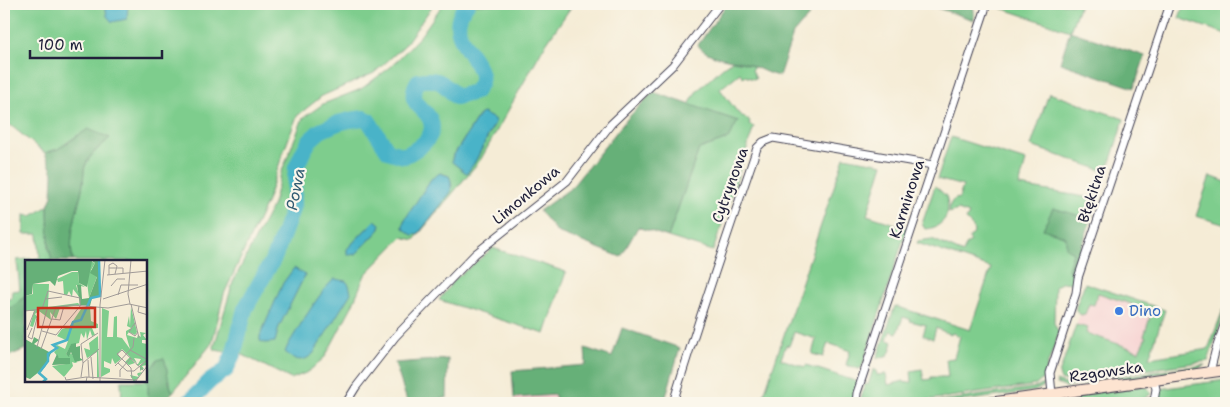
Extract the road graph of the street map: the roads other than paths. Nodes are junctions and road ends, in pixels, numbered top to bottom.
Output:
1 (720, 4) edge
2 (987, 4) edge
3 (1170, 4) edge
4 (933, 165) junction
5 (1226, 320) edge
6 (1226, 370) edge
7 (1210, 372) junction
8 (1154, 380) junction
9 (1052, 394) junction
10 (346, 403) edge
11 (673, 403) edge
12 (856, 403) edge
13 (989, 403) edge
14 (1144, 403) edge

1 - 10 street, Limonkowa
2 - 4 street, Karminowa
3 - 9 street, Błękitna
4 - 11 street, Cytrynowa
4 - 12 street, Karminowa
5 - 7 street
6 - 7 street, Rzgowska
7 - 8 street, Rzgowska
8 - 9 street, Rzgowska
8 - 14 street
9 - 13 street, Rzgowska

